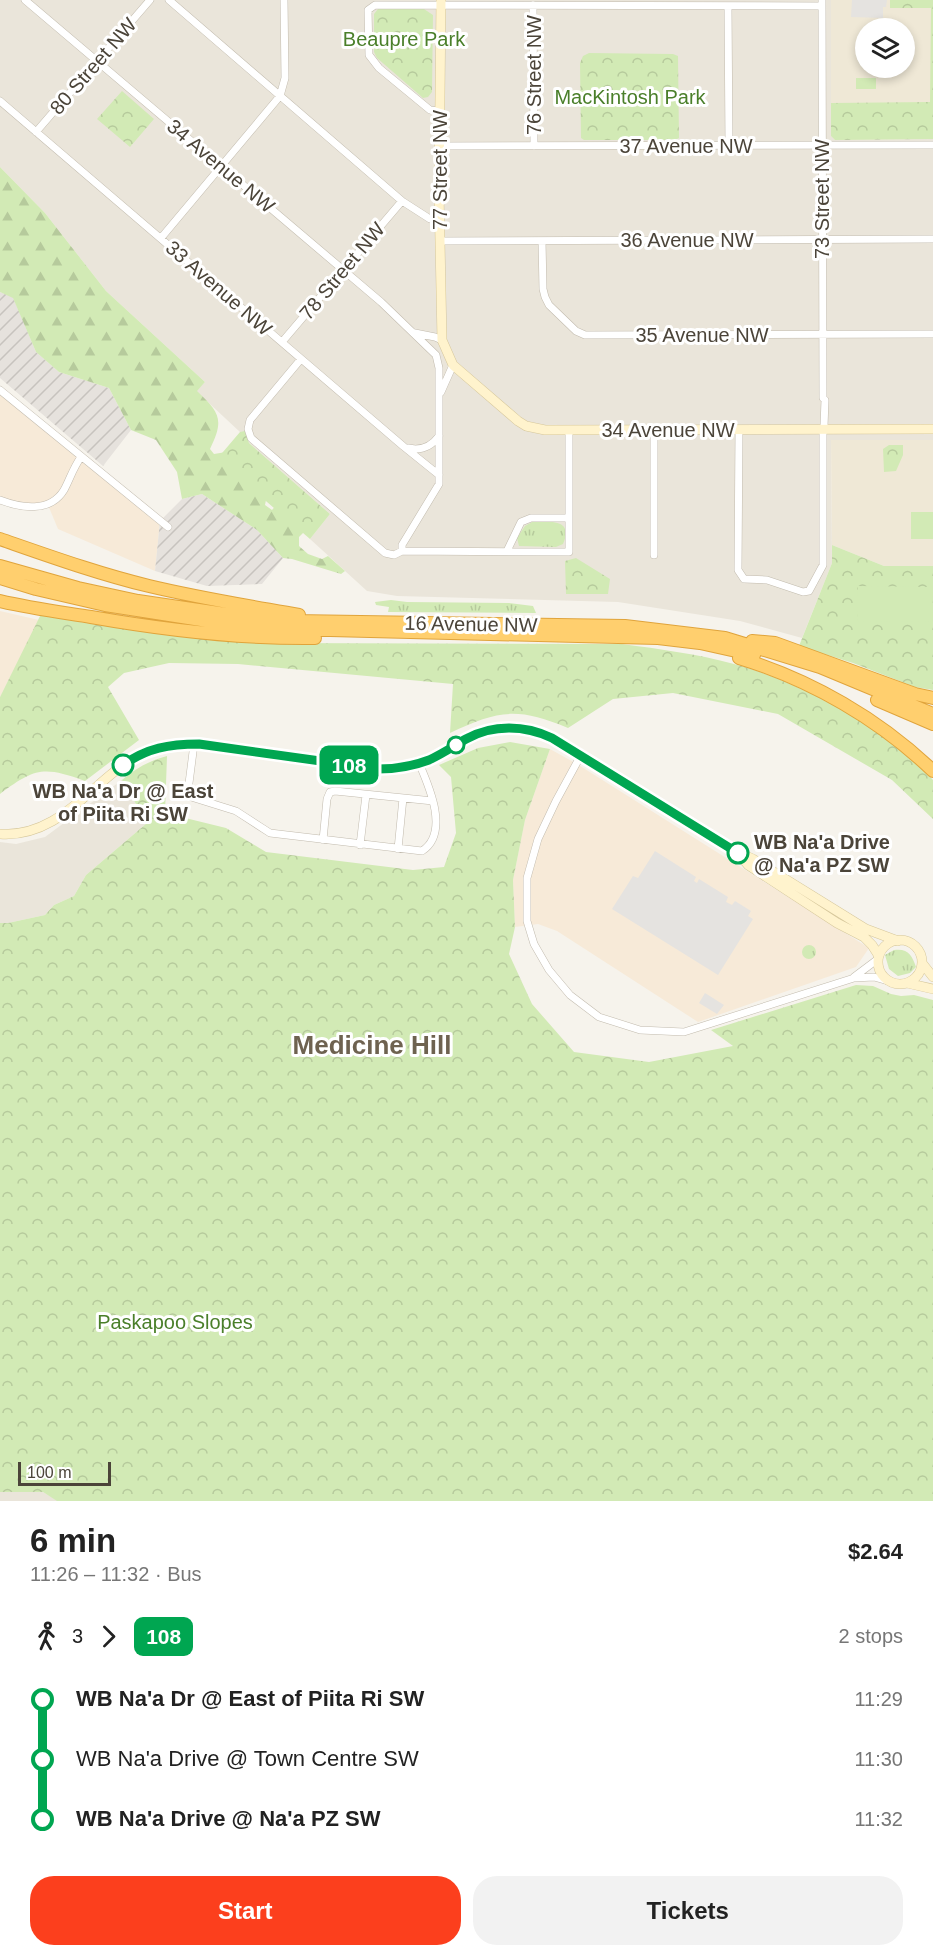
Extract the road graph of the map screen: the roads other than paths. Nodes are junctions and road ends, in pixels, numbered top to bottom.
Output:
1 (25, 0) edge
2 (150, 0) edge
3 (169, 0) edge
4 (285, 0) edge
5 (441, 2) edge
6 (822, 3) edge
7 (533, 5) junction
8 (728, 6) junction
9 (98, 62) junction
10 (280, 96) junction
11 (0, 101) edge
12 (440, 111) junction
13 (36, 132) junction
14 (822, 145) junction
15 (933, 145) edge
16 (440, 146) junction
17 (534, 146) junction
18 (729, 146) junction
19 (221, 165) junction
20 (402, 201) junction
21 (440, 220) junction
22 (161, 238) junction
23 (933, 239) edge
24 (822, 240) junction
25 (440, 241) junction
26 (542, 241) junction
27 (343, 270) junction
28 (415, 333) junction
29 (822, 334) junction
30 (933, 334) edge
31 (442, 340) junction
32 (282, 342) junction
33 (424, 342) junction
34 (301, 359) junction
35 (453, 365) junction
36 (439, 382) junction
37 (0, 390) edge
38 (439, 397) junction
39 (933, 429) edge
40 (654, 430) junction
41 (739, 430) junction
42 (823, 430) junction
43 (569, 431) junction
44 (440, 434) junction
45 (403, 446) junction
46 (81, 457) junction
47 (439, 475) junction
48 (0, 500) edge
49 (568, 518) junction
50 (168, 527) dead end
51 (0, 539) edge
52 (402, 551) junction
53 (507, 551) junction
54 (654, 555) dead end
55 (0, 566) edge
56 (0, 578) edge
57 (0, 601) edge
58 (370, 627) junction
59 (596, 636) junction
60 (725, 638) junction
61 (933, 698) edge
62 (933, 714) edge
63 (933, 724) edge
64 (194, 744) junction
65 (581, 755) junction
66 (419, 763) junction
67 (933, 771) edge
68 (366, 795) junction
69 (404, 798) junction
70 (433, 801) junction
71 (0, 834) edge
72 (323, 840) junction
73 (360, 845) junction
74 (398, 849) junction
75 (737, 852) junction
76 (898, 940) junction
77 (878, 957) junction
78 (922, 963) junction
79 (933, 977) edge
80 (854, 978) junction
81 (888, 981) junction
82 (907, 983) junction
83 (933, 989) edge

1 - 9 street, 34 Avenue NW
2 - 9 street, 80 Street NW
3 - 10 street
4 - 10 street
5 - 7 street
5 - 12 street, 77 Street NW
5 - 12 street
6 - 8 street
6 - 14 street, 73 Street NW
7 - 8 street
7 - 17 street, 76 Street NW
8 - 18 street
9 - 13 street, 80 Street NW
9 - 19 street, 34 Avenue NW
10 - 19 street
10 - 20 street
11 - 13 street, 33 Avenue NW
12 - 16 street, 77 Street NW
13 - 22 street, 33 Avenue NW
14 - 15 street, 37 Avenue NW
14 - 18 street, 37 Avenue NW
14 - 24 street, 73 Street NW
16 - 17 street, 37 Avenue NW
16 - 21 street, 77 Street NW
17 - 18 street, 37 Avenue NW
19 - 22 street
19 - 27 street, 34 Avenue NW
20 - 21 street
20 - 27 street, 78 Street NW
21 - 25 street, 77 Street NW
22 - 32 street, 33 Avenue NW
23 - 24 street, 36 Avenue NW
24 - 26 street, 36 Avenue NW
24 - 29 street, 73 Street NW
25 - 26 street, 36 Avenue NW
25 - 31 street, 77 Street NW
26 - 29 street, 35 Avenue NW
27 - 28 street, 34 Avenue NW
27 - 32 street, 78 Street NW
28 - 31 street, 34 Avenue NW
28 - 33 street, 34 Avenue NW
29 - 30 street, 35 Avenue NW
29 - 42 street, 73 Street NW
31 - 33 street
31 - 35 street, 34 Avenue NW
32 - 34 street, 33 Avenue NW
33 - 36 street
34 - 45 street, 33 Avenue NW
34 - 52 street
35 - 36 street
35 - 38 street
35 - 43 street, 34 Avenue NW
36 - 38 street
37 - 46 street
38 - 44 street
39 - 42 street, 34 Avenue NW
40 - 41 street, 34 Avenue NW
40 - 43 street, 34 Avenue NW
40 - 54 street
41 - 42 street, 34 Avenue NW
41 - 42 street, 73 Street NW
43 - 49 street
44 - 45 street
44 - 47 street
45 - 47 street, 33 Avenue NW
46 - 48 street
46 - 50 street
47 - 52 street
49 - 53 street
49 - 53 street
51 - 58 highway
52 - 53 street
55 - 58 highway, 16 Avenue NW
56 - 58 highway, 16 Avenue NW
57 - 58 highway
58 - 59 highway, 16 Avenue NW
58 - 60 highway, 16 Avenue NW
59 - 63 highway, 16 Avenue NW
59 - 67 highway
60 - 61 highway
60 - 62 highway, 16 Avenue NW
64 - 66 street
64 - 71 street
64 - 72 street
65 - 66 street
65 - 75 street
65 - 80 street
66 - 70 street
68 - 69 street
68 - 72 street
68 - 73 street
69 - 70 street
69 - 74 street
70 - 74 street
72 - 73 street
73 - 74 street
75 - 76 street
75 - 77 street
76 - 77 street
76 - 78 street
77 - 80 street
77 - 81 street
78 - 79 street
78 - 82 street
80 - 81 street
81 - 82 street
82 - 83 street

